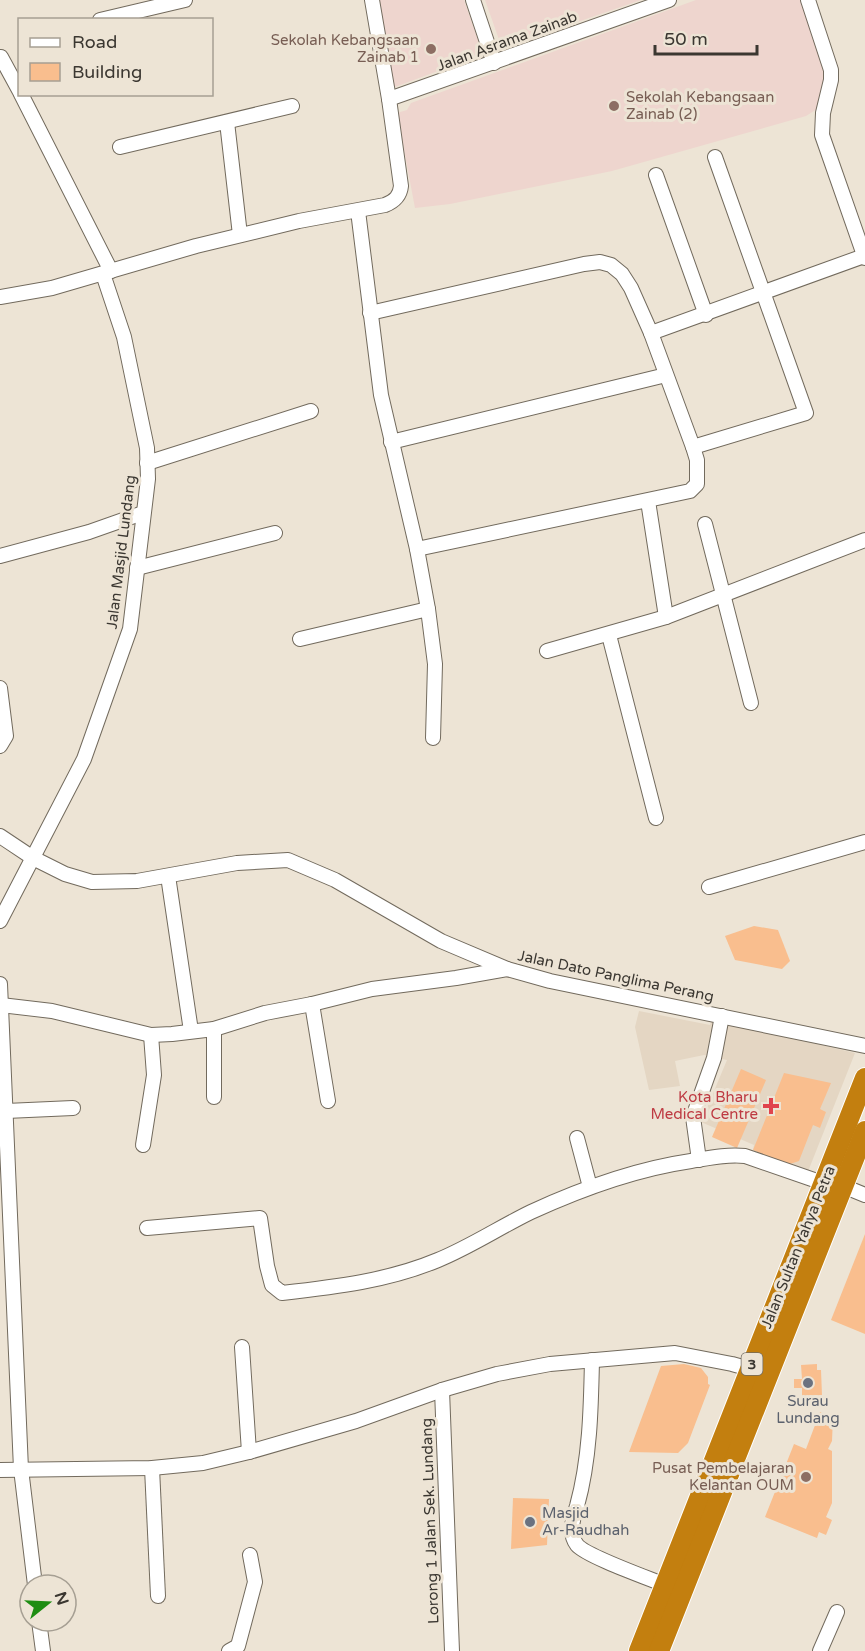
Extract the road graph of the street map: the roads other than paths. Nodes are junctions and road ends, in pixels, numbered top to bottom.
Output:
1 (185, 0) edge
2 (372, 0) edge
3 (473, 0) edge
4 (669, 0) edge
5 (808, 0) edge
6 (108, 18) edge
7 (2, 57) dead end
8 (494, 63) junction
9 (18, 89) edge
10 (21, 96) edge
11 (389, 99) junction
12 (292, 106) dead end
13 (227, 122) junction
14 (120, 147) dead end
15 (715, 158) dead end
16 (656, 175) dead end
17 (358, 211) junction
18 (240, 235) junction
19 (864, 257) edge
20 (107, 272) junction
21 (764, 293) junction
22 (0, 297) edge
23 (370, 313) junction
24 (706, 315) junction
25 (651, 333) junction
26 (666, 375) junction
27 (311, 411) dead end
28 (391, 442) junction
29 (693, 447) junction
30 (147, 463) junction
31 (648, 501) junction
32 (143, 513) junction
33 (705, 524) dead end
34 (275, 533) dead end
35 (865, 540) edge
36 (417, 549) junction
37 (0, 556) edge
38 (137, 568) junction
39 (723, 596) junction
40 (428, 609) junction
41 (666, 617) junction
42 (609, 635) junction
43 (300, 639) dead end
44 (546, 651) dead end
45 (0, 688) edge
46 (751, 703) dead end
47 (433, 738) dead end
48 (0, 746) edge
49 (656, 818) dead end
50 (0, 837) edge
51 (865, 842) edge
52 (33, 858) junction
53 (168, 876) junction
54 (709, 887) dead end
55 (0, 921) edge
56 (507, 969) junction
57 (0, 984) edge
58 (312, 1004) junction
59 (1, 1005) edge
60 (722, 1016) junction
61 (214, 1029) junction
62 (191, 1030) junction
63 (151, 1035) junction
64 (865, 1046) edge
65 (865, 1078) edge
66 (214, 1097) dead end
67 (328, 1101) dead end
68 (73, 1108) dead end
69 (6, 1111) junction
70 (865, 1131) edge
71 (577, 1138) dead end
72 (143, 1145) dead end
73 (4, 1159) edge
74 (699, 1160) junction
75 (823, 1183) junction
76 (843, 1186) junction
77 (590, 1188) junction
78 (865, 1195) edge
79 (147, 1228) dead end
80 (7, 1303) edge
81 (242, 1347) dead end
82 (592, 1360) junction
83 (750, 1369) junction
84 (442, 1390) junction
85 (249, 1452) junction
86 (21, 1468) junction
87 (152, 1468) junction
88 (0, 1470) edge
89 (250, 1555) dead end
90 (34, 1573) edge
91 (665, 1585) junction
92 (158, 1596) dead end
93 (837, 1612) dead end
94 (41, 1633) edge
95 (43, 1651) edge
96 (229, 1651) edge
97 (452, 1651) edge
98 (639, 1651) edge
99 (659, 1651) edge
100 (820, 1651) edge

1 - 6 street
2 - 11 street
3 - 8 street
4 - 8 street, Jalan Asrama Zainab
5 - 19 street
7 - 9 street, Jalan Masjid Lundang
8 - 11 street, Jalan Asrama Zainab
10 - 20 street, Jalan Masjid Lundang
11 - 17 street
12 - 13 street
13 - 14 street
13 - 18 street
15 - 21 street
16 - 24 street
17 - 18 street
17 - 23 street
18 - 20 street
19 - 21 street
20 - 22 street
20 - 30 street, Jalan Masjid Lundang
21 - 24 street
21 - 29 street
23 - 25 street
23 - 28 street
24 - 25 street
25 - 26 street
26 - 28 street
26 - 29 street
27 - 30 street
28 - 36 street
29 - 31 street
30 - 32 street, Jalan Masjid Lundang
31 - 36 street
31 - 41 street
32 - 37 street
32 - 38 street, Jalan Masjid Lundang
33 - 39 street
34 - 38 street
35 - 39 street
36 - 40 street
38 - 52 street, Jalan Masjid Lundang
39 - 41 street
39 - 46 street
40 - 43 street
40 - 47 street
41 - 42 street
42 - 44 street
42 - 49 street
45 - 48 street
50 - 52 street, Jalan Dato Panglima Perang
51 - 54 street
52 - 53 street, Jalan Dato Panglima Perang
52 - 55 street, Jalan Masjid Lundang
53 - 56 street, Jalan Dato Panglima Perang
53 - 62 street
56 - 58 street
56 - 60 street, Jalan Dato Panglima Perang
57 - 59 street
58 - 61 street
58 - 67 street
59 - 63 street
59 - 69 street
60 - 64 street, Jalan Dato Panglima Perang
60 - 74 street
61 - 62 street
61 - 66 street
62 - 63 street
63 - 72 street
65 - 75 highway, Jalan Sultan Yahya Petra / 3
68 - 69 street
69 - 73 street
70 - 76 highway, Jalan Sultan Yahya Petra / 3
71 - 77 street
73 - 80 street
74 - 75 street
74 - 77 street
75 - 83 highway, Jalan Sultan Yahya Petra / 3
76 - 78 street
76 - 99 highway, Jalan Sultan Yahya Petra / 3
77 - 79 street
80 - 86 street
81 - 85 street
82 - 83 street
82 - 84 street
82 - 91 street
83 - 91 highway, Jalan Sultan Yahya Petra / 3
84 - 85 street
84 - 97 street, Lorong 1 Jalan Sek. Lundang
85 - 87 street
86 - 87 street
86 - 88 street
86 - 90 street
87 - 92 street
89 - 96 street
91 - 98 highway, Jalan Sultan Yahya Petra / 3
93 - 100 street
94 - 95 street

